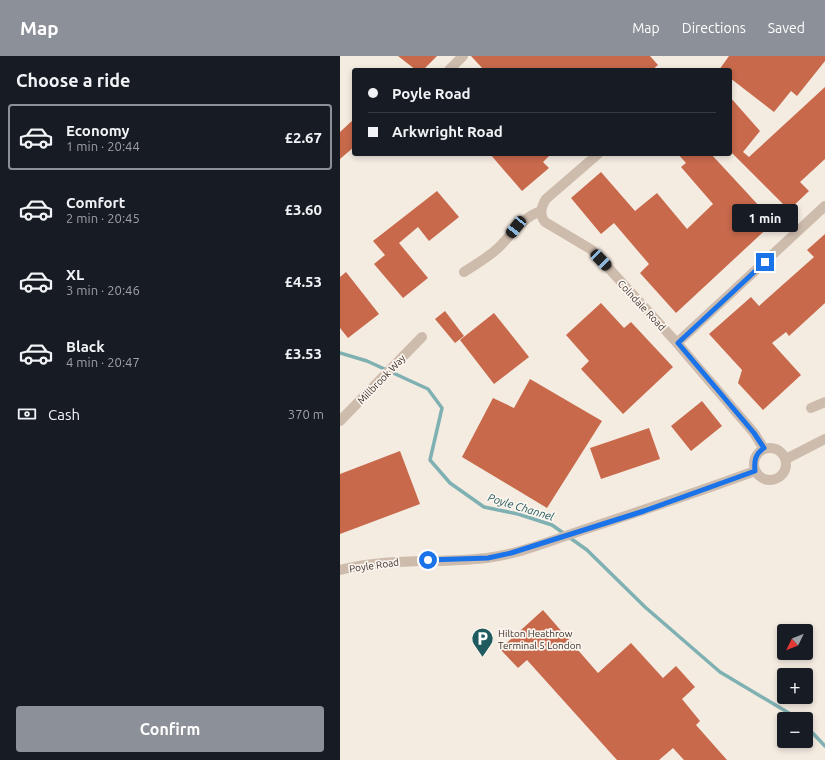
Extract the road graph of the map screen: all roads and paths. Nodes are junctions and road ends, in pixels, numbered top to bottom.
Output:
1 (463, 56) edge
2 (451, 68) edge
3 (596, 156) edge
4 (825, 206) edge
5 (541, 211) junction
6 (464, 272) dead end
7 (422, 337) dead end
8 (678, 343) junction
9 (825, 402) edge
10 (811, 408) dead end
11 (340, 422) edge
12 (825, 439) edge
13 (764, 448) junction
14 (786, 459) junction
15 (755, 471) junction
16 (340, 570) edge

1 - 2 street
3 - 5 street
4 - 8 street
5 - 6 street
5 - 8 street, Colndale Road
7 - 11 street, Millbrook Way
8 - 13 street, Colndale Road
9 - 10 street
12 - 14 street
13 - 14 street
13 - 15 street
14 - 15 street
15 - 16 street, Poyle Road

